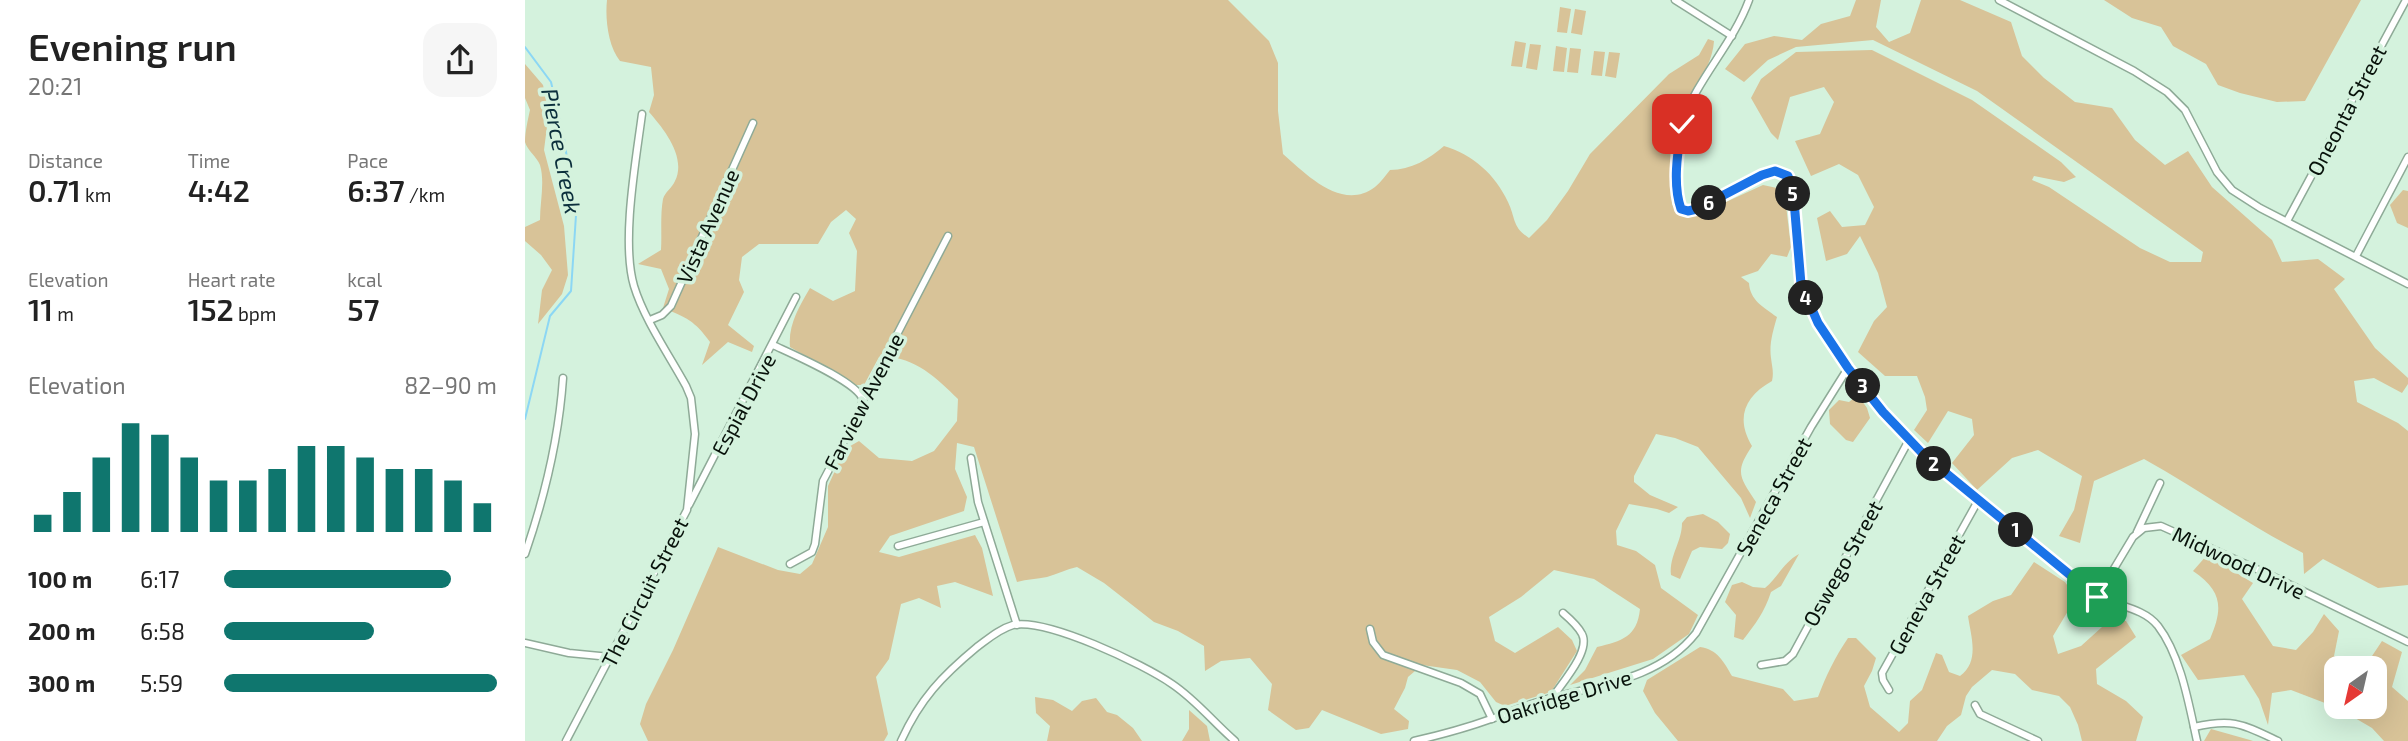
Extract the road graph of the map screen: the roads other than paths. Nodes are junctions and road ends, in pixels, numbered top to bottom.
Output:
1 (1675, 0) edge
2 (1749, 0) edge
3 (1999, 0) edge
4 (2406, 0) edge
5 (1732, 36) junction
6 (642, 114) dead end
7 (753, 124) dead end
8 (2408, 157) edge
9 (2287, 221) junction
10 (948, 236) dead end
11 (2356, 256) junction
12 (2408, 284) edge
13 (796, 298) dead end
14 (650, 320) junction
15 (773, 345) junction
16 (1848, 368) junction
17 (563, 378) dead end
18 (863, 400) junction
19 (1909, 440) junction
20 (971, 458) dead end
21 (2160, 483) dead end
22 (1979, 499) junction
23 (687, 510) junction
24 (984, 522) junction
25 (2137, 532) junction
26 (898, 546) dead end
27 (525, 554) edge
28 (790, 564) dead end
29 (2097, 597) junction
30 (1563, 612) dead end
31 (1017, 625) junction
32 (1700, 626) joint
33 (1370, 629) dead end
34 (2408, 642) edge
35 (525, 643) edge
36 (610, 657) junction
37 (1761, 666) dead end
38 (1889, 690) dead end
39 (1552, 698) junction
40 (1975, 705) dead end
41 (1492, 719) junction
42 (2194, 727) junction
43 (566, 741) edge
44 (901, 741) edge
45 (1235, 741) edge
46 (1413, 741) edge
47 (2038, 741) edge
48 (2197, 741) edge
49 (2278, 741) edge

1 - 5 street
2 - 5 street
3 - 9 street
4 - 9 street, Oneonta Street
5 - 16 street
6 - 14 street, The Circuit Street
7 - 14 street, Vista Avenue
8 - 11 street
9 - 11 street
10 - 18 street, Farview Avenue
11 - 12 street
13 - 15 street, Espial Drive
14 - 23 street, The Circuit Street
15 - 18 street
15 - 23 street, Espial Drive
16 - 19 street
16 - 32 street, Seneca Street
17 - 27 street
18 - 28 street, Farview Avenue
19 - 22 street
19 - 37 street, Oswego Street
20 - 24 street
21 - 25 street
22 - 29 street
22 - 38 street, Geneva Street
23 - 36 street, The Circuit Street
24 - 26 street
24 - 31 street
25 - 29 street
25 - 34 street, Midwood Drive
29 - 42 street
30 - 39 street
31 - 44 street
31 - 45 street
32 - 39 street, Oakridge Drive
33 - 41 street
35 - 36 street
36 - 43 street, The Circuit Street
39 - 41 street, Oakridge Drive
40 - 47 street
41 - 46 street, Oakridge Drive
42 - 48 street
42 - 49 street

